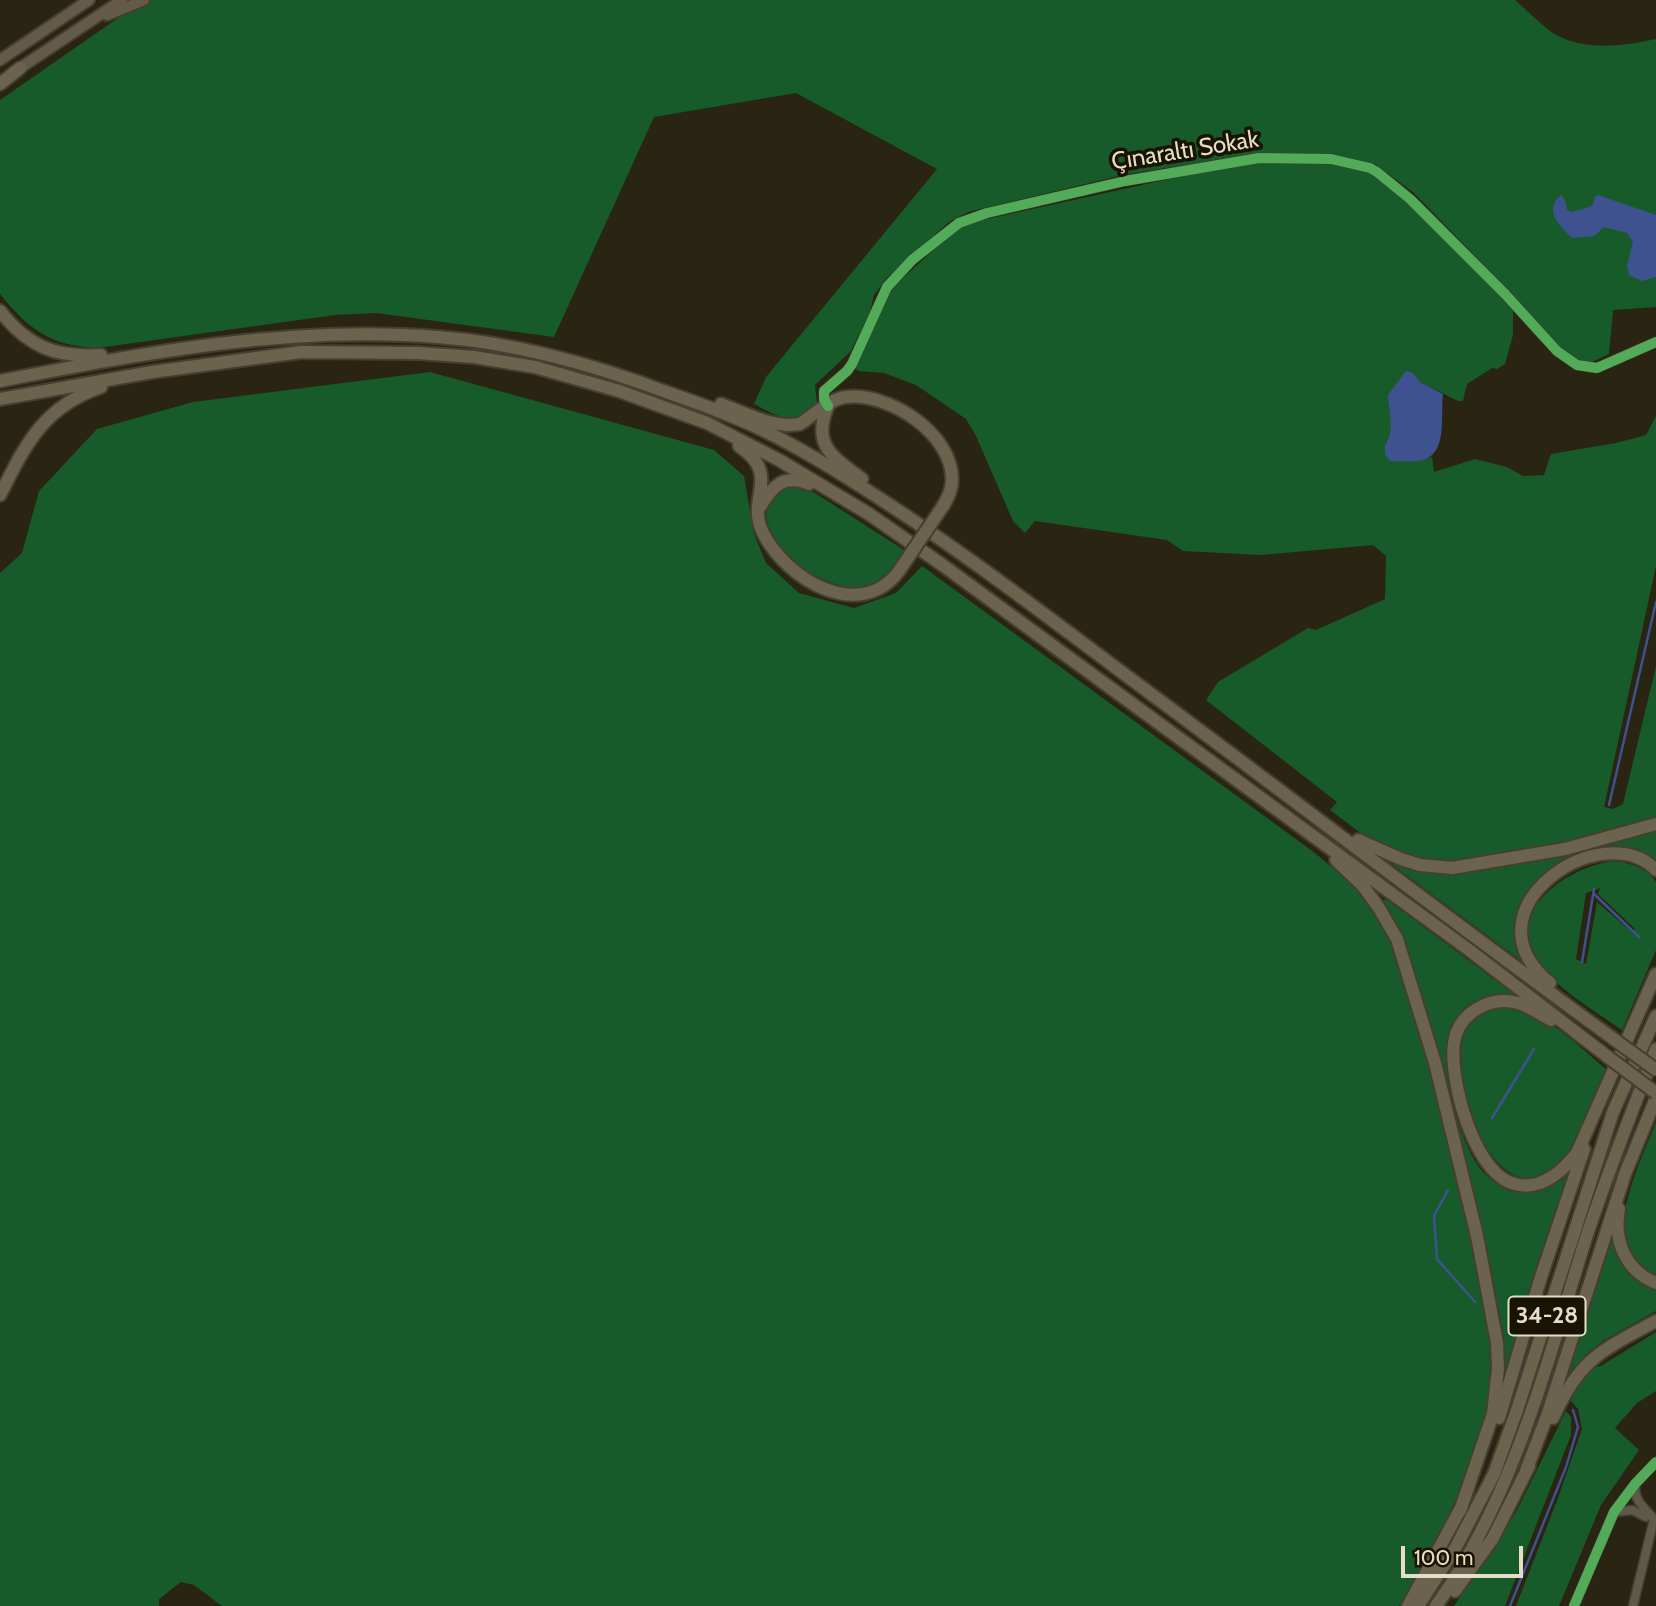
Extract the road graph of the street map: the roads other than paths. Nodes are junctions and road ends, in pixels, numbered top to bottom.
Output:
1 (89, 0) edge
2 (122, 0) edge
3 (144, 0) edge
4 (94, 19) junction
5 (0, 60) edge
6 (20, 68) joint
7 (0, 83) edge
8 (0, 311) edge
9 (1656, 342) edge
10 (147, 353) junction
11 (152, 372) junction
12 (613, 372) junction
13 (0, 381) edge
14 (0, 399) edge
15 (828, 405) junction
16 (707, 424) junction
17 (0, 495) edge
18 (758, 510) junction
19 (869, 514) junction
20 (940, 538) junction
21 (1283, 813) junction
22 (1656, 824) edge
23 (1334, 830) junction
24 (1656, 870) edge
25 (1656, 974) edge
26 (1656, 1016) edge
27 (1594, 1024) junction
28 (1583, 1036) junction
29 (1656, 1049) edge
30 (1656, 1070) edge
31 (1656, 1095) edge
32 (1594, 1118) junction
33 (1625, 1174) junction
34 (1656, 1283) edge
35 (1656, 1321) edge
36 (1656, 1462) edge
37 (1527, 1471) junction
38 (1635, 1484) junction
39 (1460, 1511) junction
40 (1614, 1512) junction
41 (1651, 1528) junction
42 (1408, 1606) edge
43 (1418, 1606) edge
44 (1438, 1606) edge
45 (1574, 1606) edge
46 (1633, 1606) edge

1 - 5 main road
2 - 4 main road
3 - 4 main road
4 - 6 main road
6 - 7 highway
8 - 10 highway
9 - 15 street, Çınaraltı Sokak
10 - 12 highway
10 - 13 highway
11 - 14 highway
11 - 16 highway
11 - 17 highway
12 - 15 highway
12 - 20 highway
15 - 18 highway, bridge
15 - 20 highway
16 - 18 highway
16 - 19 highway
18 - 19 highway
19 - 21 highway
20 - 23 highway
21 - 28 highway
21 - 39 highway
22 - 23 highway
23 - 27 highway
24 - 27 highway
25 - 32 highway
26 - 43 highway, 34-28
27 - 30 highway, bridge
28 - 31 highway, bridge
28 - 32 highway
29 - 44 highway, 34-28
31 - 33 highway
32 - 39 highway
33 - 34 highway
33 - 37 highway
35 - 37 highway
36 - 38 street
37 - 44 highway
38 - 40 street
38 - 41 street
39 - 42 highway
40 - 41 street
40 - 45 street
41 - 46 street

